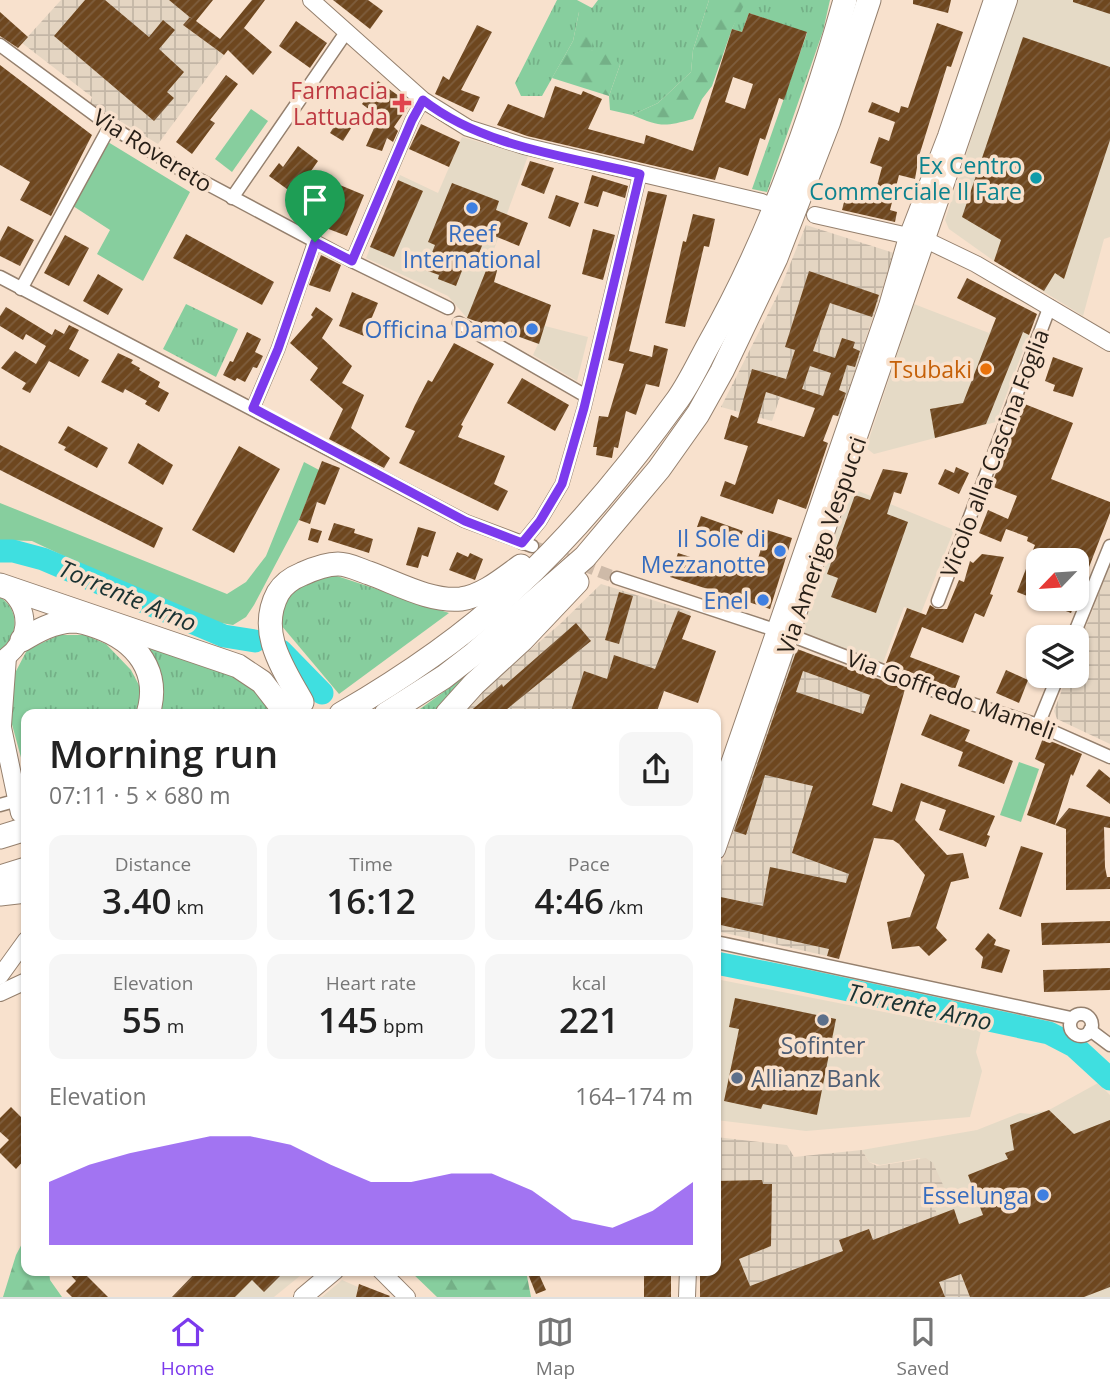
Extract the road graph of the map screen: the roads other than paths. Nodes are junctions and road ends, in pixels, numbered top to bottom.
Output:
1 (311, 0) edge
2 (845, 0) edge
3 (869, 0) edge
4 (993, 0) edge
5 (1008, 0) edge
6 (347, 31) junction
7 (0, 45) edge
8 (423, 100) junction
9 (110, 126) junction
10 (640, 174) junction
11 (232, 198) junction
12 (762, 202) dead end
13 (815, 215) dead end
14 (917, 238) junction
15 (315, 242) junction
16 (352, 261) junction
17 (0, 277) edge
18 (21, 289) junction
19 (735, 299) junction
20 (1050, 306) junction
21 (448, 308) dead end
22 (459, 323) dead end
23 (1110, 342) edge
24 (586, 396) junction
25 (253, 408) junction
26 (659, 469) junction
27 (1110, 545) edge
28 (617, 578) tunnel mouth
29 (0, 585) edge
30 (938, 601) dead end
31 (1078, 625) edge
32 (783, 632) junction
33 (10, 653) edge
34 (1053, 688) edge
35 (294, 708) edge
36 (149, 709) edge
37 (350, 709) edge
38 (394, 709) edge
39 (452, 709) edge
40 (1, 721) edge
41 (1038, 725) junction
42 (1110, 757) edge
43 (721, 791) edge
44 (0, 805) edge
45 (21, 814) edge
46 (721, 834) edge
47 (0, 837) edge
48 (21, 845) edge
49 (0, 850) edge
50 (21, 871) edge
51 (0, 877) edge
52 (21, 892) edge
53 (0, 894) edge
54 (721, 943) edge
55 (21, 947) edge
56 (0, 976) edge
57 (21, 983) edge
58 (0, 993) edge
59 (1110, 1045) edge
60 (328, 1276) edge
61 (386, 1276) edge
62 (688, 1276) edge
63 (303, 1297) edge
64 (407, 1297) edge
65 (688, 1297) edge

1 - 6 street
2 - 19 highway
3 - 26 highway
4 - 14 main road
5 - 14 main road
6 - 8 street
6 - 11 street
7 - 9 street, Via Rovereto
8 - 10 street
8 - 16 street
9 - 11 street, Via Rovereto
9 - 18 street
10 - 12 street
10 - 24 street
11 - 15 street, Via Rovereto
13 - 14 street
14 - 20 street
14 - 32 main road, Via Amerigo Vespucci
15 - 16 street, Via Rovereto
15 - 25 street
16 - 21 street, Via Rovereto
17 - 18 street
18 - 25 street
19 - 35 highway
19 - 37 highway
20 - 23 street
20 - 30 street, Vicolo alla Cascina Foglia
22 - 24 street
24 - 25 street
26 - 38 highway
26 - 39 highway
27 - 31 street
28 - 32 street, Via Goffredo Mameli
29 - 33 main road
29 - 35 highway
32 - 41 street, Via Goffredo Mameli
32 - 43 main road, Via Amerigo Vespucci
32 - 46 main road, Via Amerigo Vespucci
33 - 36 highway
33 - 40 main road
34 - 41 street
40 - 45 main road
41 - 42 street, Via Goffredo Mameli
44 - 45 street
45 - 47 highway
48 - 49 highway
50 - 51 highway
52 - 53 highway
54 - 59 street
55 - 56 street
57 - 58 street
60 - 63 main road
61 - 64 street
62 - 65 street

